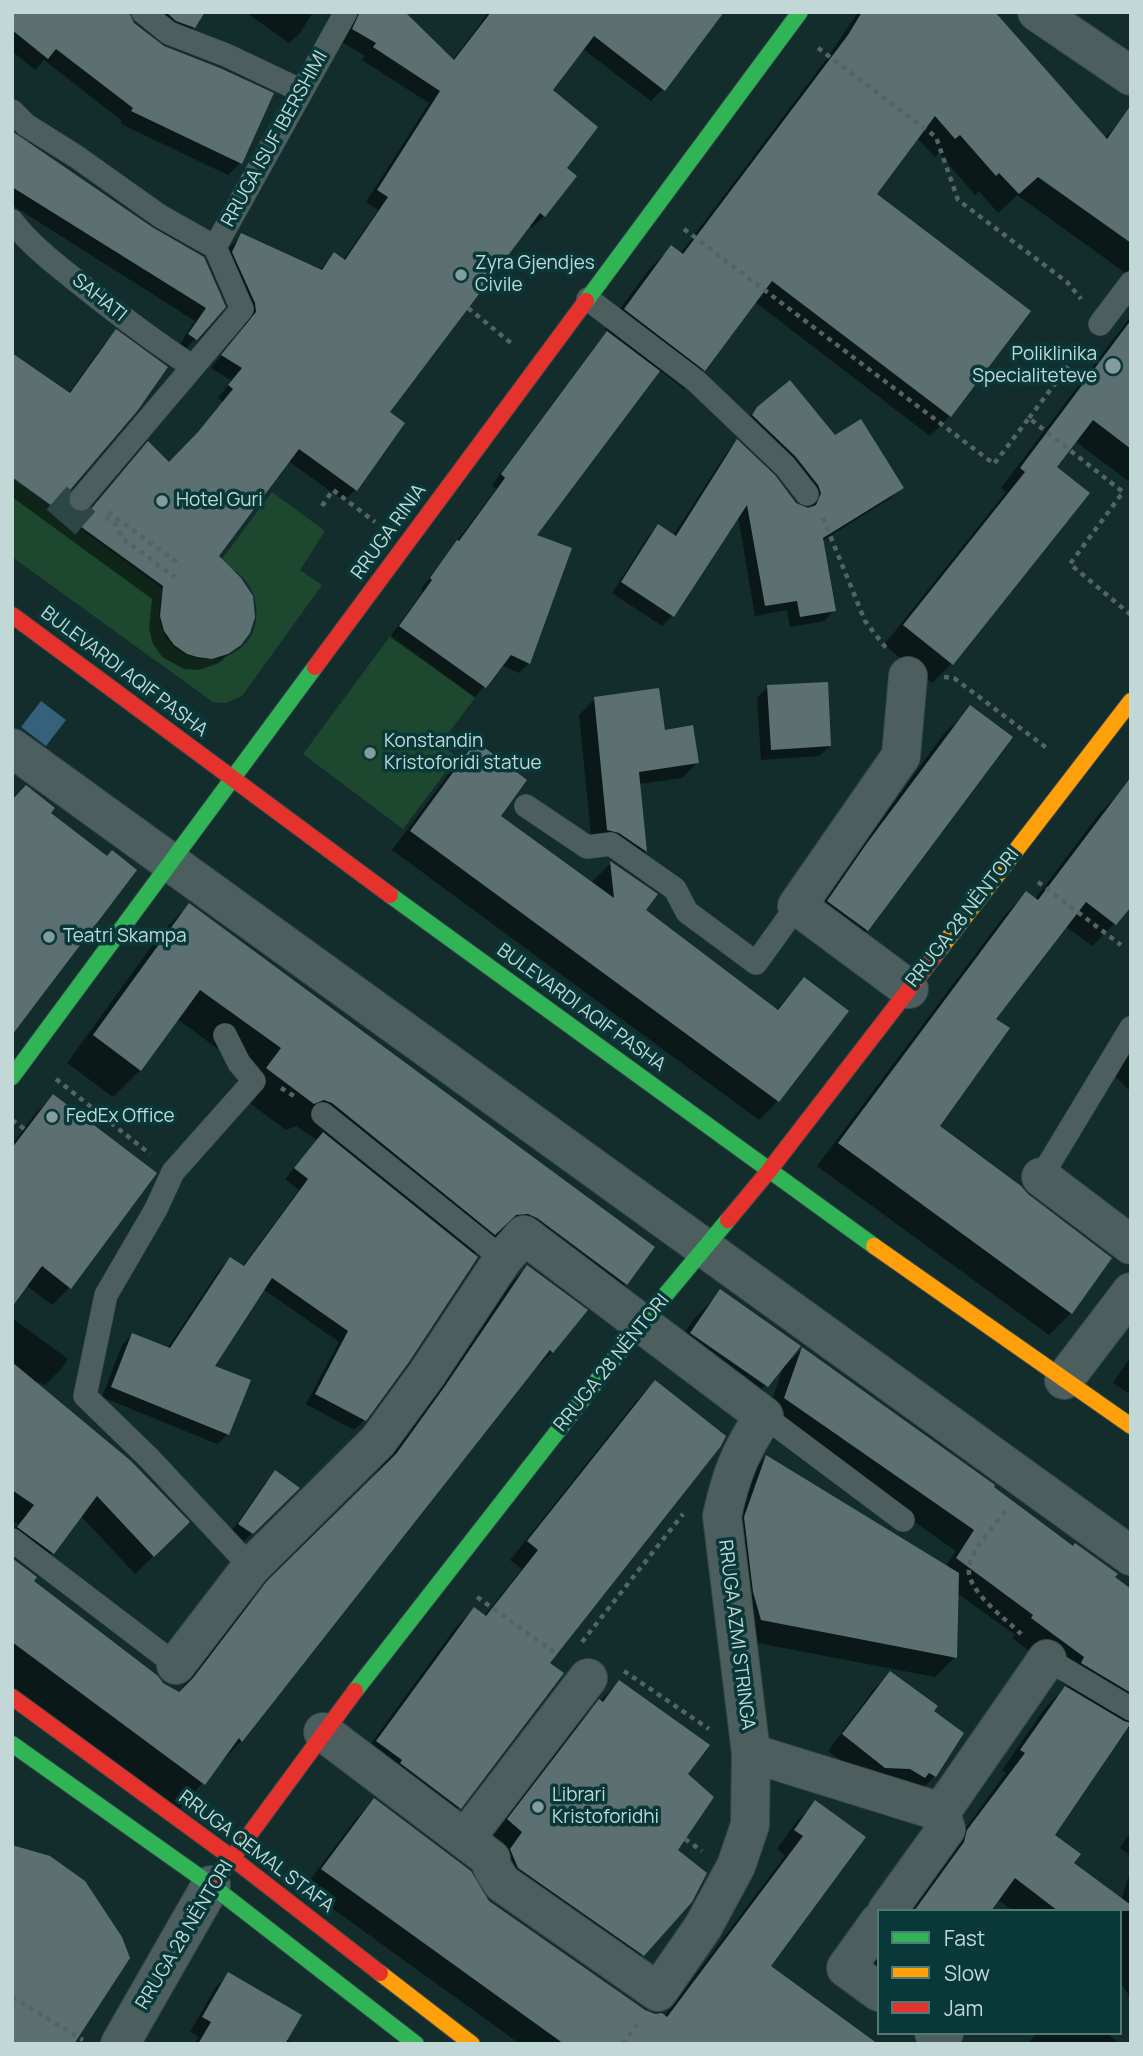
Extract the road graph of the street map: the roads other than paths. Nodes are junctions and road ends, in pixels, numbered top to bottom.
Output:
1 (144, 12) edge
2 (346, 12) edge
3 (800, 12) edge
4 (1037, 12) edge
5 (1131, 76) edge
6 (302, 91) junction
7 (12, 111) edge
8 (12, 221) edge
9 (215, 247) junction
10 (1131, 283) edge
11 (588, 299) junction
12 (1100, 324) road end
13 (193, 367) junction
14 (807, 494) road end
15 (90, 502) tunnel mouth
16 (12, 615) edge
17 (908, 676) road end
18 (1131, 701) edge
19 (12, 748) edge
20 (232, 779) junction
21 (526, 806) dead end
22 (170, 864) junction
23 (797, 906) junction
24 (909, 989) junction
25 (1131, 1028) edge
26 (225, 1035) dead end
27 (12, 1077) edge
28 (323, 1114) road end
29 (768, 1172) junction
30 (1041, 1177) joint
31 (1131, 1245) edge
32 (706, 1248) junction
33 (503, 1259) junction
34 (1131, 1292) edge
35 (642, 1322) junction
36 (1064, 1380) junction
37 (764, 1416) junction
38 (1131, 1426) edge
39 (903, 1520) dead end
40 (12, 1540) edge
41 (1131, 1556) edge
42 (251, 1567) junction
43 (1047, 1660) joint
44 (176, 1665) joint
45 (577, 1670) road end
46 (12, 1697) edge
47 (1131, 1709) edge
48 (323, 1732) junction
49 (12, 1744) edge
50 (750, 1747) junction
51 (941, 1812) junction
52 (465, 1839) junction
53 (221, 1872) junction
54 (888, 1909) edge
55 (877, 1925) edge
56 (877, 1991) edge
57 (120, 2044) edge
58 (416, 2044) edge
59 (472, 2044) edge

1 - 6 lane
2 - 6 lane, RRUGA ISUF IBERSHIMI
3 - 11 main road, RRUGA RINIA
4 - 5 street
6 - 9 lane, RRUGA ISUF IBERSHIMI
7 - 9 lane
8 - 13 lane, SAHATI
9 - 13 lane, RRUGA ISUF IBERSHIMI
10 - 12 lane
11 - 14 lane
11 - 20 main road, RRUGA RINIA
13 - 15 lane, RRUGA ISUF IBERSHIMI
16 - 20 main road, BULEVARDI AQIF PASHA
17 - 23 street
18 - 24 main road, RRUGA 28 NËNTORI
19 - 22 street
20 - 22 main road, RRUGA RINIA
20 - 29 main road, BULEVARDI AQIF PASHA
21 - 23 lane
22 - 27 main road, RRUGA RINIA
22 - 32 street
23 - 24 street
24 - 29 main road, RRUGA 28 NËNTORI
25 - 30 lane
26 - 42 lane
28 - 33 lane
29 - 32 main road, RRUGA 28 NËNTORI
29 - 36 main road, BULEVARDI AQIF PASHA
30 - 31 street
32 - 35 main road, RRUGA 28 NËNTORI
32 - 41 street
33 - 35 street
33 - 42 street
34 - 36 street
35 - 37 street
35 - 48 main road, RRUGA 28 NËNTORI
36 - 38 main road, BULEVARDI AQIF PASHA
37 - 39 lane
37 - 50 street, RRUGA AZMI STRINGA
40 - 44 lane
42 - 44 street
43 - 47 lane
43 - 51 street
45 - 52 street
46 - 53 main road, RRUGA QEMAL STAFA
48 - 52 street
48 - 53 main road, RRUGA 28 NËNTORI
49 - 53 main road, RRUGA QEMAL STAFA
50 - 51 street
50 - 52 street, RRUGA AZMI STRINGA
51 - 54 street
53 - 57 street, RRUGA 28 NËNTORI
53 - 58 main road, RRUGA QEMAL STAFA
53 - 59 main road, RRUGA QEMAL STAFA
55 - 56 street

